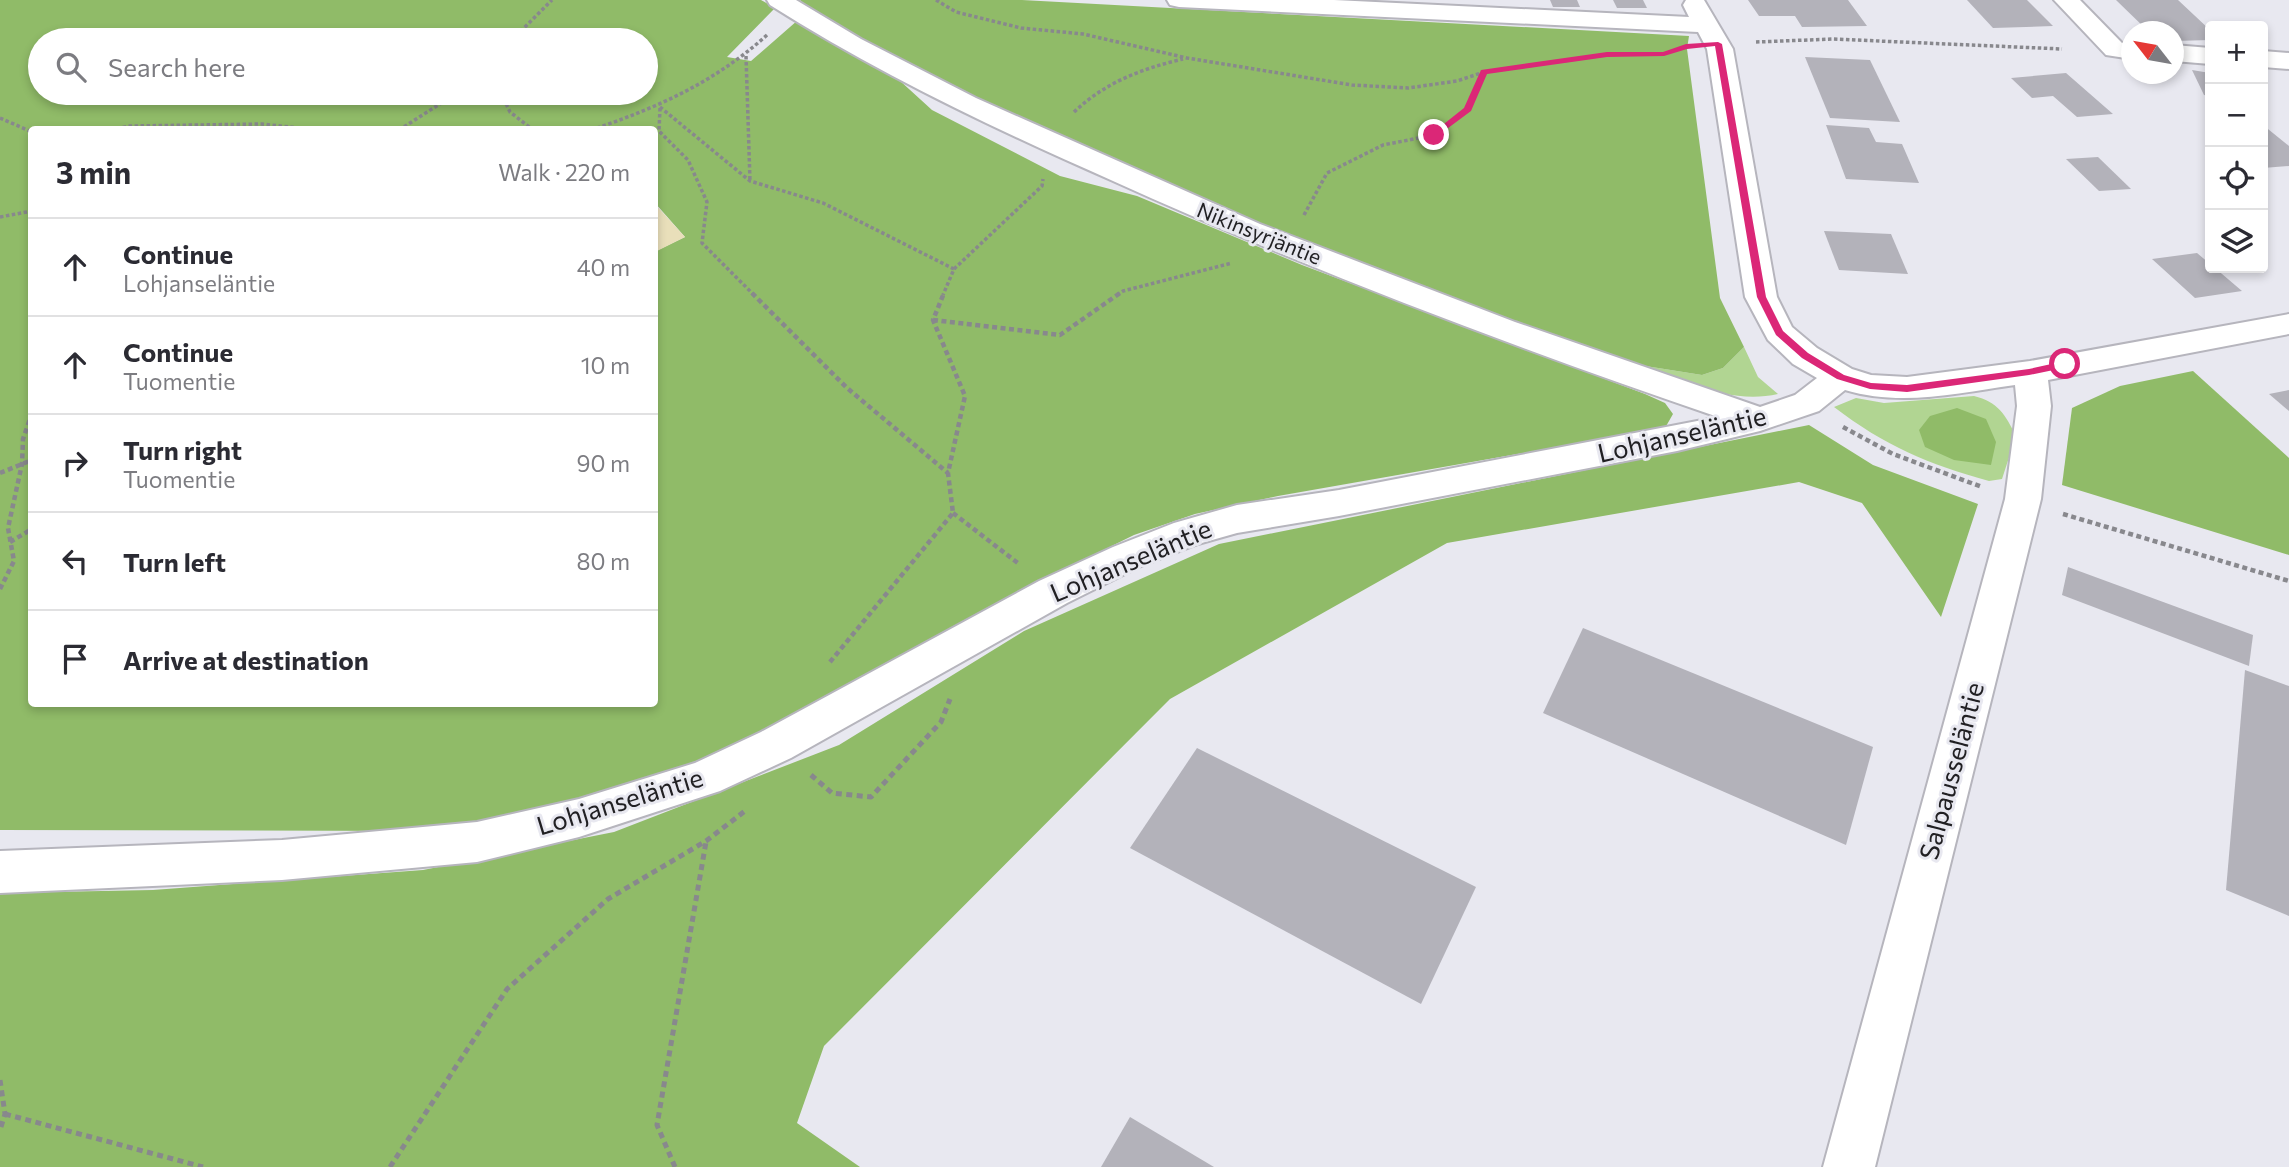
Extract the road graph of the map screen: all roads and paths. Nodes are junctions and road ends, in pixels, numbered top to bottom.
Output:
1 (552, 0) edge
2 (936, 0) edge
3 (1179, 0) edge
4 (1692, 0) edge
5 (2066, 0) edge
6 (786, 5) edge
7 (524, 28) edge
8 (1713, 34) junction
9 (2121, 48) edge
10 (2121, 50) edge
11 (2184, 54) edge
12 (746, 55) junction
13 (1607, 55) dead end
14 (2205, 56) edge
15 (1187, 58) junction
16 (2268, 59) edge
17 (2289, 61) edge
18 (1484, 72) junction
19 (438, 105) edge
20 (507, 105) edge
21 (660, 107) junction
22 (0, 118) edge
23 (130, 126) edge
24 (280, 126) edge
25 (405, 126) edge
26 (528, 126) edge
27 (604, 126) edge
28 (28, 130) edge
29 (1045, 140) junction
30 (750, 181) junction
31 (28, 212) edge
32 (0, 218) edge
33 (1288, 245) junction
34 (954, 269) junction
35 (933, 320) junction
36 (2289, 324) edge
37 (2029, 372) junction
38 (1840, 377) junction
39 (1760, 419) junction
40 (28, 425) edge
41 (28, 462) edge
42 (22, 464) junction
43 (0, 472) edge
44 (948, 473) junction
45 (953, 513) junction
46 (28, 531) edge
47 (10, 542) junction
48 (0, 589) edge
49 (1053, 592) junction
50 (954, 646) junction
51 (829, 663) dead end
52 (776, 745) junction
53 (747, 809) dead end
54 (706, 841) junction
55 (0, 872) edge
56 (0, 1080) edge
57 (5, 1114) junction
58 (0, 1130) edge
59 (203, 1167) edge
60 (390, 1167) edge
61 (675, 1167) edge
62 (1849, 1167) edge

1 - 7 path
2 - 15 path
3 - 8 street
4 - 8 street
5 - 9 street
6 - 12 path
6 - 29 street, Nikinsyrjäntie
8 - 10 path
8 - 38 street
11 - 14 street
12 - 21 path
12 - 30 path
13 - 18 path
15 - 18 path
15 - 29 path
16 - 17 street
18 - 33 path
19 - 25 path
20 - 26 path
21 - 27 path
21 - 30 path
21 - 44 path
22 - 28 path
23 - 24 path
29 - 33 street, Nikinsyrjäntie
29 - 34 path
30 - 34 path
31 - 32 path
33 - 35 path
33 - 39 street, Nikinsyrjäntie
34 - 35 path
35 - 44 path
36 - 37 street
37 - 38 street
37 - 62 street, Salpausseläntie
38 - 39 street, Lohjanseläntie
39 - 49 street, Lohjanseläntie
40 - 42 path
41 - 42 path
42 - 43 path
42 - 47 path
44 - 45 path
45 - 49 path
45 - 51 path
46 - 47 path
47 - 48 path
49 - 50 street, Lohjanseläntie
50 - 52 street, Lohjanseläntie
50 - 52 path
52 - 55 street, Lohjanseläntie
53 - 54 path
54 - 60 path
54 - 61 path
56 - 57 path
57 - 58 path
57 - 59 path

